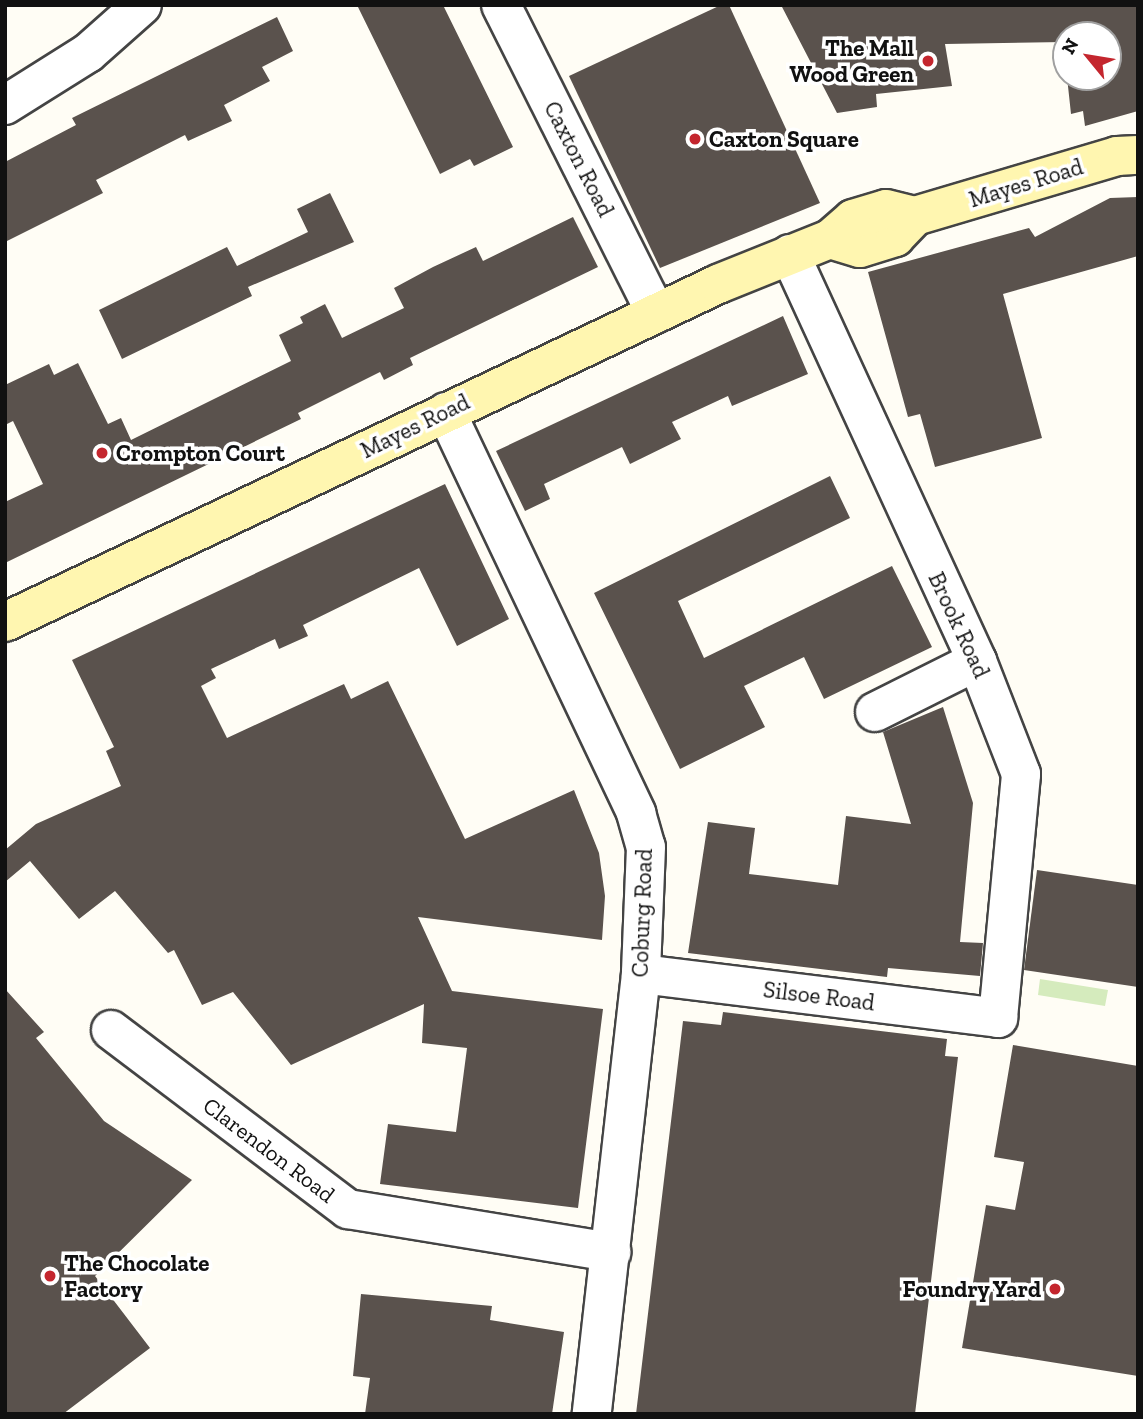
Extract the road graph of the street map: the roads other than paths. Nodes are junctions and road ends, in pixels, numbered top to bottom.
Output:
1 (142, 5) edge
2 (501, 5) edge
3 (5, 105) edge
4 (1138, 155) edge
5 (790, 254) junction
6 (656, 313) junction
7 (446, 412) junction
8 (5, 622) edge
9 (977, 661) junction
10 (875, 712) dead end
11 (641, 974) junction
12 (998, 1018) joint
13 (111, 1030) dead end
14 (612, 1252) junction
15 (592, 1414) edge

1 - 3 street
2 - 6 street, Caxton Road
4 - 5 main road, Mayes Road
5 - 6 main road, Mayes Road
5 - 9 street, Brook Road
6 - 7 main road, Mayes Road
7 - 8 main road, Mayes Road
7 - 11 street, Coburg Road
9 - 10 street
9 - 12 street, Brook Road
11 - 12 street, Silsoe Road
11 - 14 street, Coburg Road
13 - 14 street, Clarendon Road
14 - 15 street, Coburg Road

